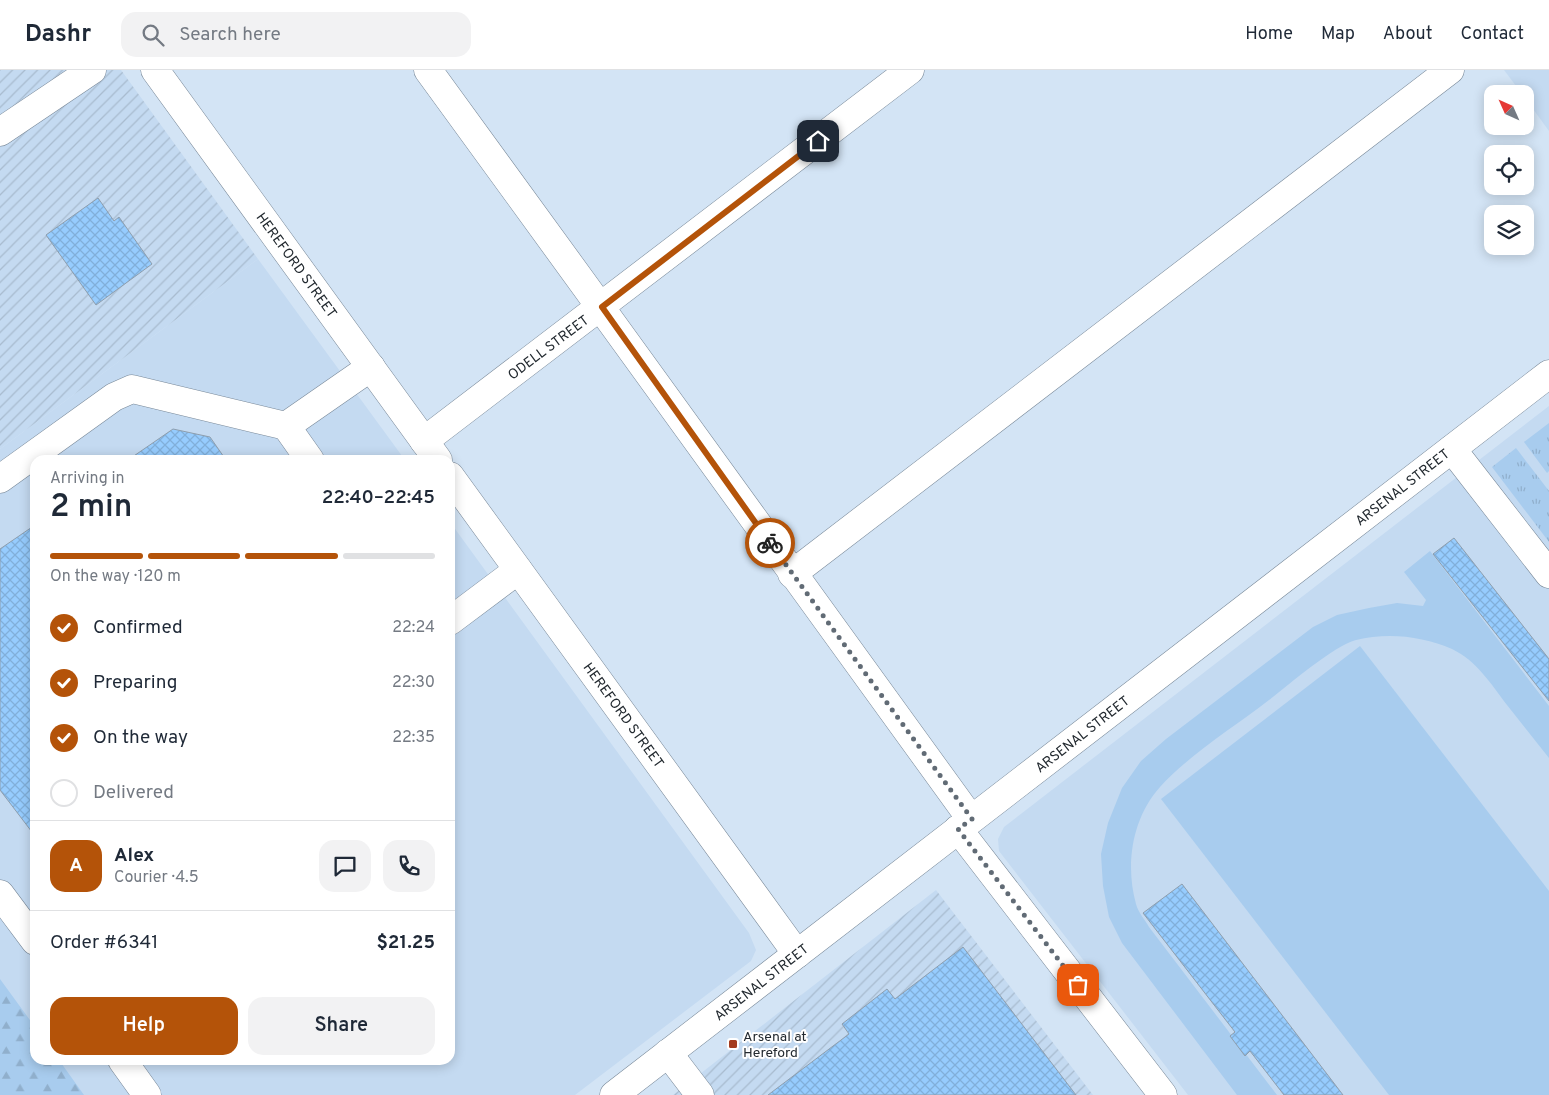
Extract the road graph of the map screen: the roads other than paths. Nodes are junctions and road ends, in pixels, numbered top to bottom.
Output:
1 (92, 70) edge
2 (155, 70) edge
3 (428, 70) edge
4 (910, 70) edge
5 (1450, 70) edge
6 (0, 132) edge
7 (602, 307) junction
8 (371, 367) junction
9 (1549, 374) edge
10 (286, 426) junction
11 (1452, 449) junction
12 (431, 451) edge
13 (33, 455) edge
14 (306, 455) edge
15 (30, 457) edge
16 (0, 478) edge
17 (455, 483) edge
18 (518, 570) junction
19 (792, 574) junction
20 (1549, 574) edge
21 (455, 617) edge
22 (965, 824) junction
23 (0, 894) edge
24 (30, 928) edge
25 (797, 954) junction
26 (668, 1053) junction
27 (126, 1065) edge
28 (148, 1095) edge
29 (614, 1095) edge
30 (700, 1095) edge
31 (1163, 1095) edge

1 - 6 street
2 - 8 street, HEREFORD STREET
3 - 7 street
4 - 7 street, ODELL STREET
5 - 19 street
7 - 12 street, ODELL STREET
7 - 19 street
8 - 10 street
8 - 12 street, HEREFORD STREET
9 - 11 street, ARSENAL STREET
10 - 13 street
10 - 14 street
11 - 20 street
11 - 22 street, ARSENAL STREET
15 - 16 street
17 - 18 street, HEREFORD STREET
18 - 21 street
18 - 25 street, HEREFORD STREET
19 - 22 street
22 - 25 street, ARSENAL STREET
22 - 31 street
23 - 24 street
25 - 26 street, ARSENAL STREET
26 - 29 street, ARSENAL STREET
26 - 30 street
27 - 28 street

